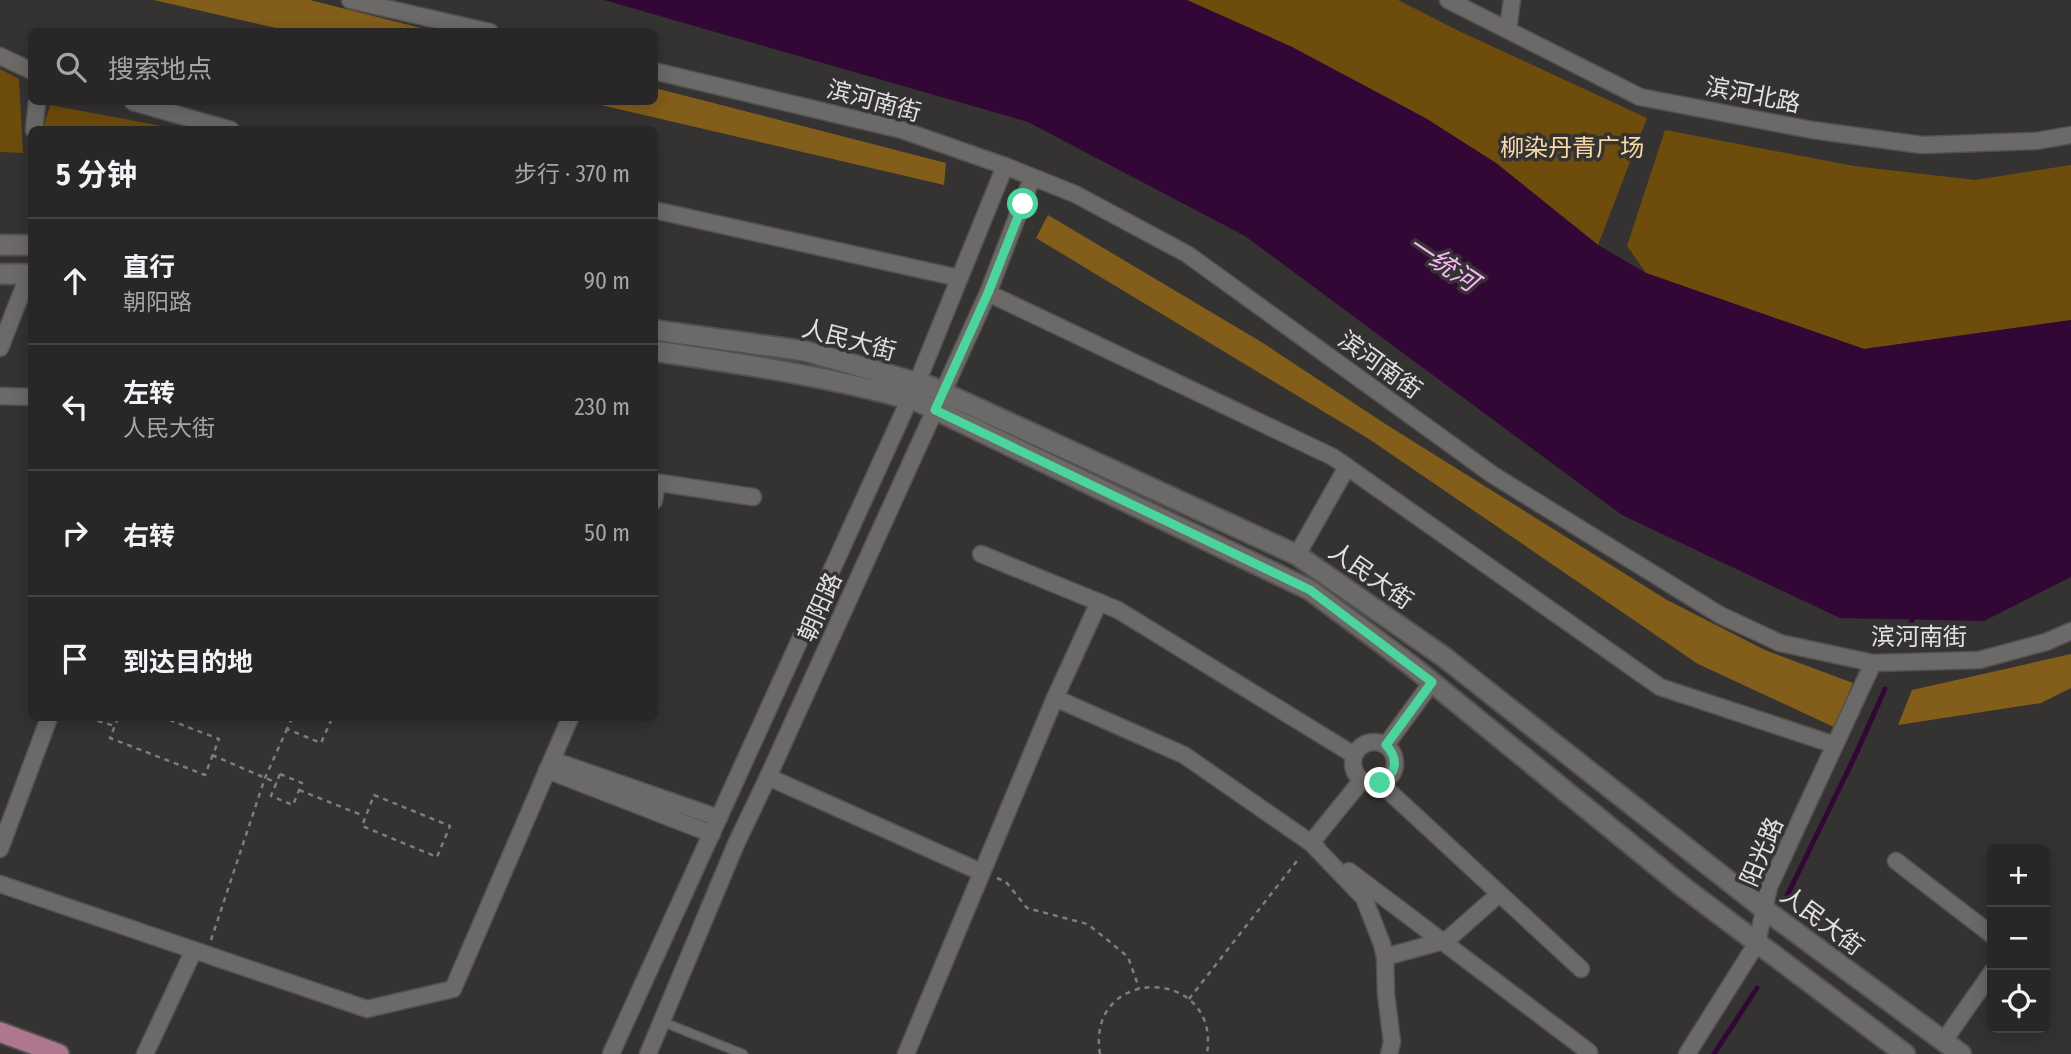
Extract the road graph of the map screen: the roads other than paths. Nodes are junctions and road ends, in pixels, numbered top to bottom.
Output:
1 (350, 0) edge
2 (1448, 0) edge
3 (1512, 0) edge
4 (473, 28) edge
5 (1508, 29) junction
6 (0, 56) edge
7 (28, 69) edge
8 (658, 72) edge
9 (37, 105) edge
10 (144, 105) edge
11 (34, 126) edge
12 (217, 126) edge
13 (2071, 135) edge
14 (1005, 166) junction
15 (1032, 178) junction
16 (658, 211) edge
17 (0, 245) edge
18 (28, 246) edge
19 (0, 274) edge
20 (28, 274) edge
21 (959, 278) junction
22 (28, 279) edge
23 (988, 293) junction
24 (658, 331) edge
25 (0, 348) edge
26 (658, 352) edge
27 (913, 391) junction
28 (0, 396) edge
29 (28, 397) edge
30 (939, 401) junction
31 (1347, 467) junction
32 (658, 482) edge
33 (753, 497) dead end
34 (981, 554) dead end
35 (1297, 555) junction
36 (1099, 602) junction
37 (2071, 631) edge
38 (1873, 663) junction
39 (1432, 682) junction
40 (1055, 698) junction
41 (48, 721) edge
42 (569, 721) edge
43 (1386, 745) junction
44 (1835, 745) junction
45 (1354, 755) junction
46 (549, 765) junction
47 (768, 777) junction
48 (1362, 780) junction
49 (1380, 783) junction
50 (719, 818) junction
51 (712, 834) junction
52 (1311, 843) junction
53 (0, 849) edge
54 (1896, 861) dead end
55 (981, 873) junction
56 (0, 884) edge
57 (1362, 889) junction
58 (1499, 894) junction
59 (1764, 909) junction
60 (1987, 931) edge
61 (1442, 942) junction
62 (1757, 943) junction
63 (200, 952) junction
64 (1385, 957) junction
65 (1581, 970) dead end
66 (1987, 979) edge
67 (663, 1022) junction
68 (0, 1032) edge
69 (1943, 1042) junction
70 (1589, 1052) edge
71 (59, 1054) edge
72 (145, 1054) edge
73 (611, 1054) edge
74 (648, 1054) edge
75 (743, 1054) edge
76 (906, 1054) edge
77 (1389, 1054) edge
78 (1686, 1054) edge
79 (1905, 1054) edge
80 (1961, 1054) edge

1 - 4 street
2 - 5 street, 滨河北路
3 - 5 street
5 - 13 street, 滨河北路
6 - 7 street
8 - 14 street, 滨河南街
9 - 11 street
10 - 12 street
14 - 15 street, 滨河南街
14 - 21 street
15 - 23 street, 朝阳路
15 - 38 street, 滨河南街
16 - 21 street
17 - 18 street
19 - 20 street
21 - 27 street
22 - 25 street
23 - 30 street, 朝阳路
23 - 31 street
24 - 27 street, 人民大街
26 - 27 street, 人民大街
27 - 30 street, 人民大街
27 - 50 street
28 - 29 street
30 - 35 street, 人民大街
30 - 39 street, 人民大街
30 - 47 street, 朝阳路
31 - 35 street
31 - 44 street
32 - 33 street
34 - 36 street
35 - 59 street, 人民大街
36 - 40 street
36 - 45 street
37 - 38 street, 滨河南街
38 - 44 street, 阳光路
39 - 43 street
39 - 62 street, 人民大街
40 - 52 street
40 - 55 street
41 - 53 street
42 - 46 street
43 - 45 street
43 - 49 street
44 - 59 street, 阳光路
45 - 48 street
46 - 50 street
46 - 51 street
46 - 63 street
47 - 55 street
47 - 67 street, 朝阳路
48 - 49 street
48 - 52 street
49 - 58 street
50 - 51 street
51 - 73 street
52 - 57 street
54 - 60 street
55 - 76 street
56 - 63 street
57 - 61 street
57 - 64 street
58 - 61 street
58 - 65 street
59 - 62 street, 阳光路
59 - 69 street, 人民大街
61 - 64 street
61 - 70 street
62 - 78 street, 阳光路
62 - 79 street, 人民大街
63 - 72 street
64 - 77 street
66 - 69 street
67 - 74 street, 朝阳路
67 - 75 lane
68 - 71 main road
69 - 80 street, 人民大街

